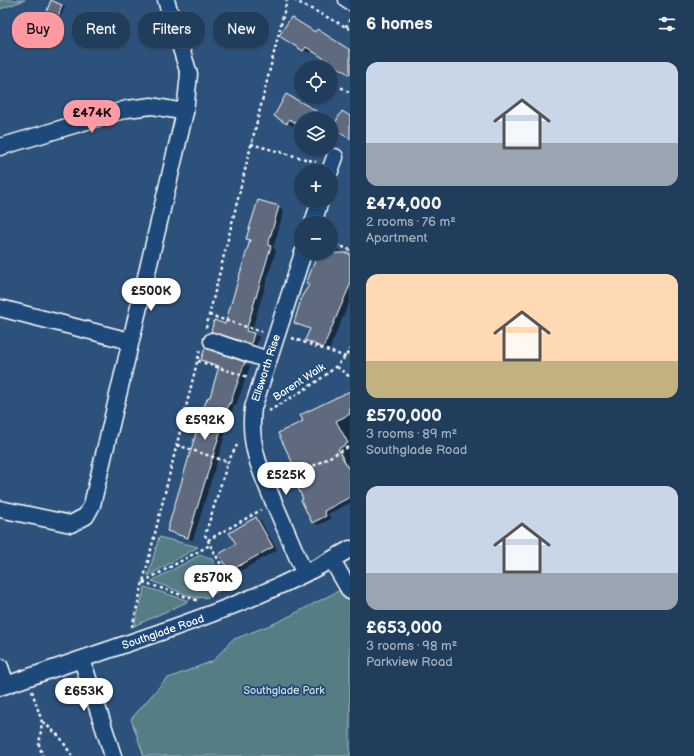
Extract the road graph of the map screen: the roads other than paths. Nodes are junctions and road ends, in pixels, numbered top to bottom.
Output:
1 (166, 0) edge
2 (347, 0) edge
3 (350, 2) edge
4 (185, 112) junction
5 (0, 147) edge
6 (301, 260) edge
7 (0, 308) edge
8 (206, 339) road end
9 (130, 340) junction
10 (268, 360) junction
11 (0, 508) edge
12 (350, 549) edge
13 (332, 560) junction
14 (304, 573) junction
15 (350, 591) edge
16 (82, 660) junction
17 (0, 667) edge
18 (3, 686) edge
19 (113, 756) edge

1 - 4 street
2 - 3 street
4 - 5 street
4 - 9 street
6 - 10 street, Ellsworth Rise
7 - 9 street
8 - 10 street
9 - 11 street
10 - 14 street, Ellsworth Rise
12 - 13 street, Southglade Road
13 - 14 street, Southglade Road
13 - 15 street
14 - 16 street, Southglade Road
16 - 18 street, Southglade Road
16 - 19 street
17 - 18 street

